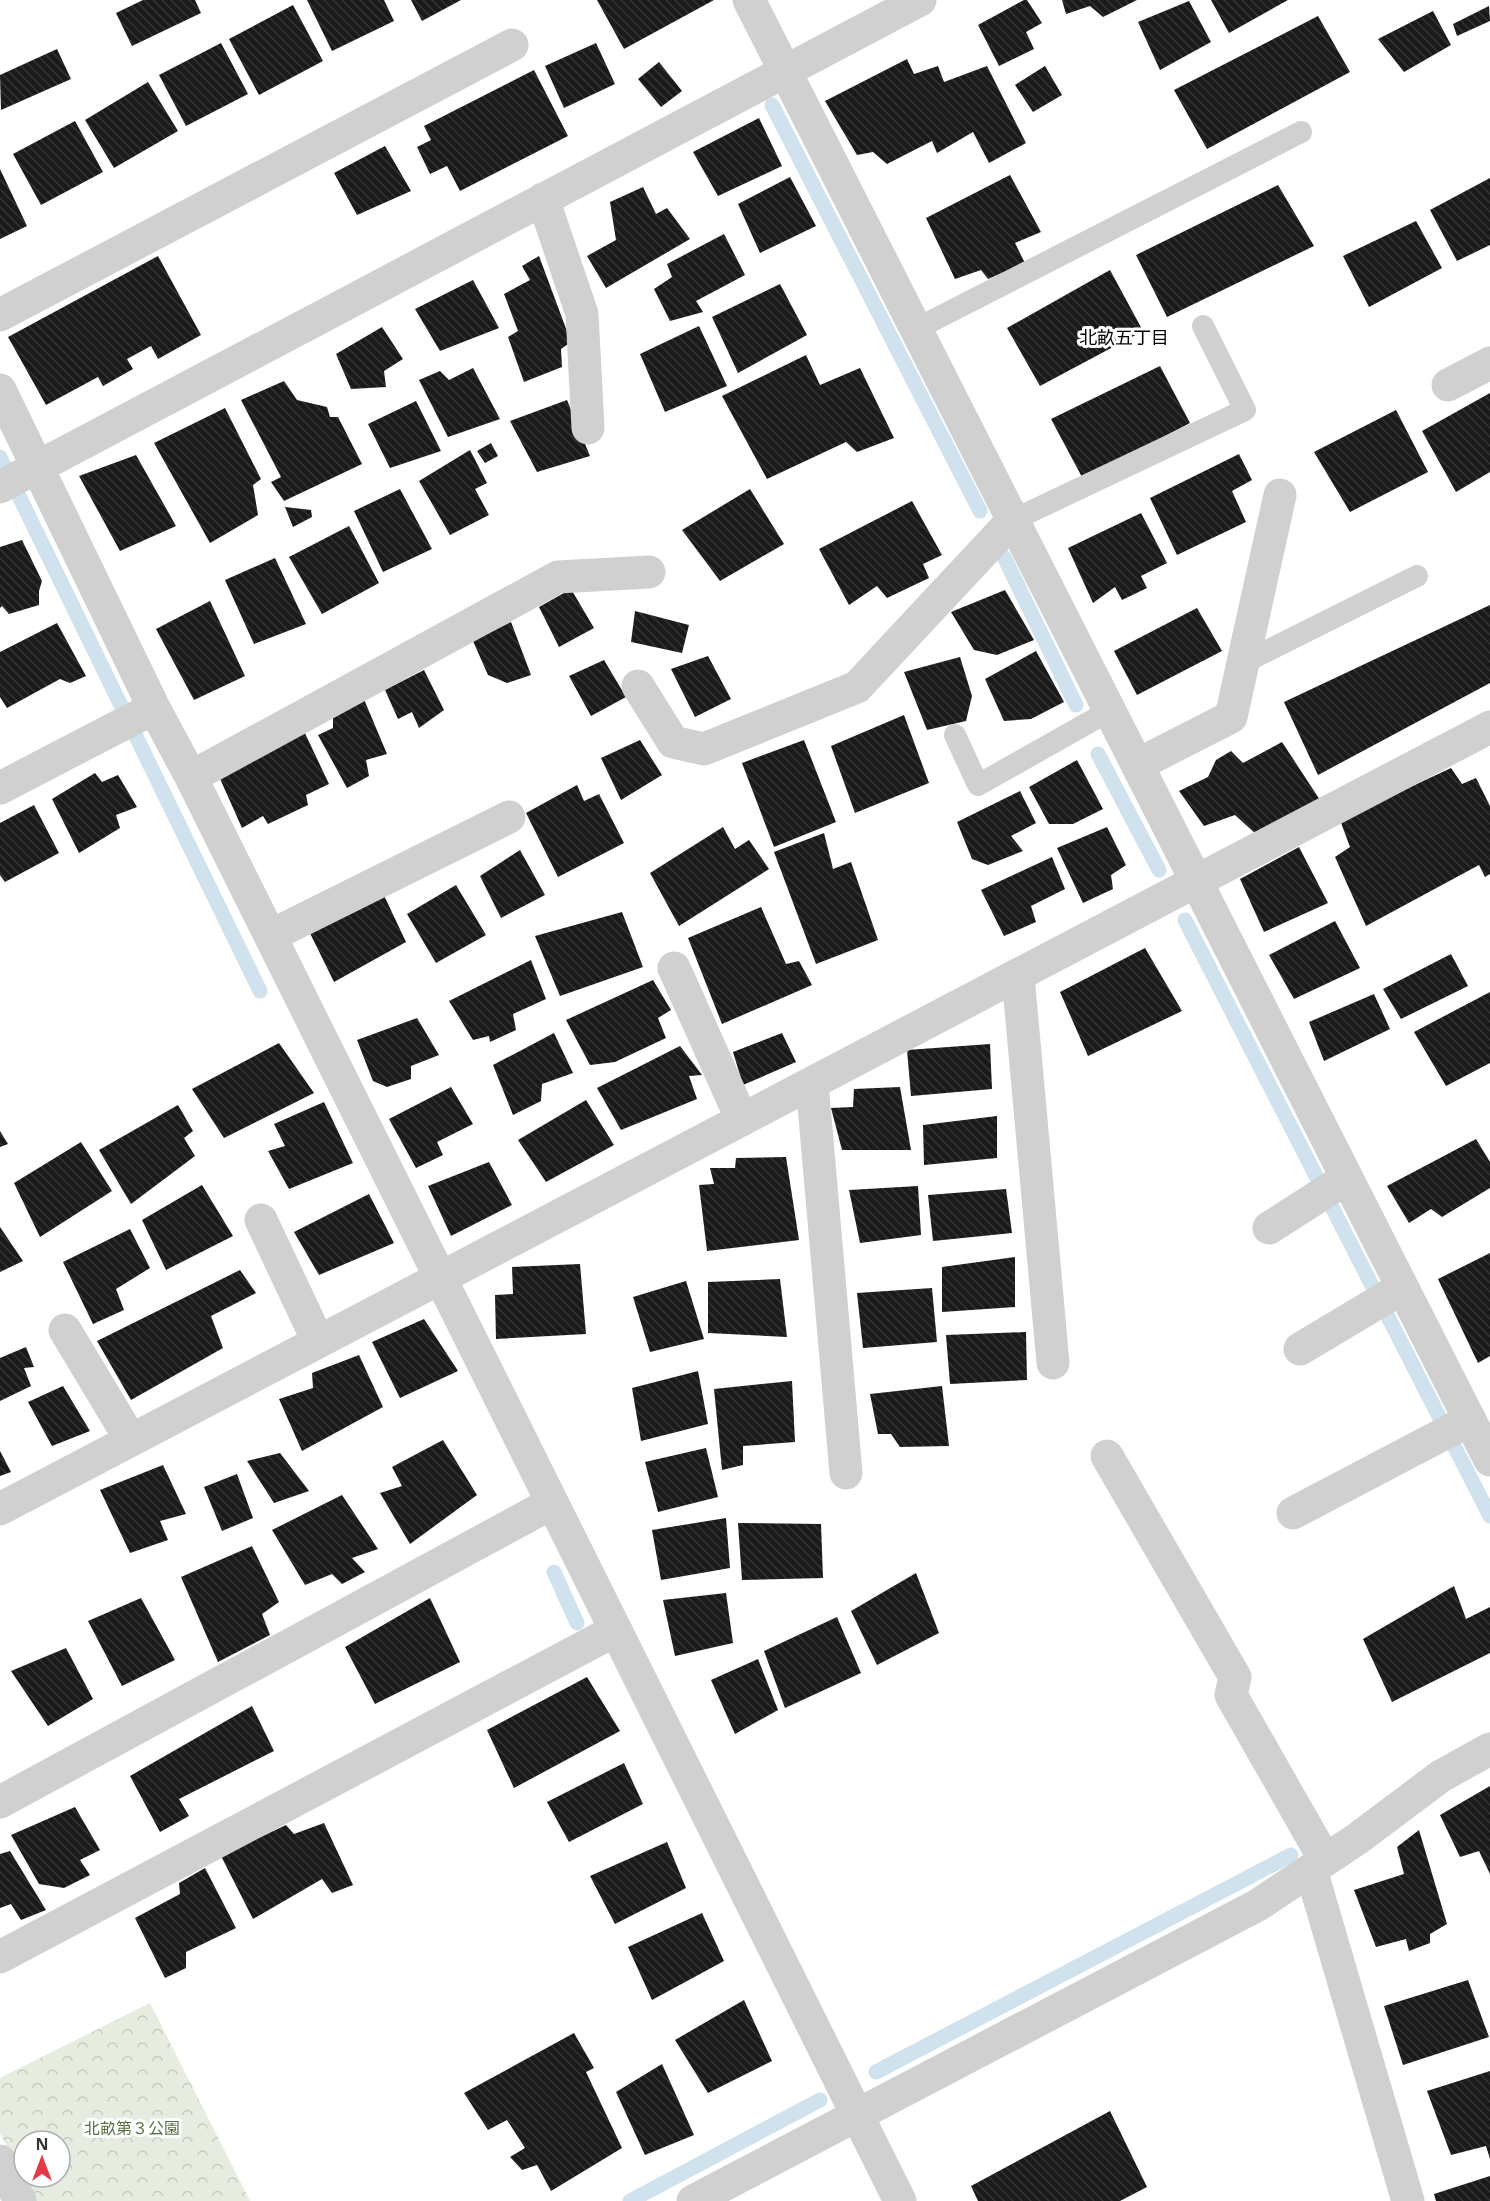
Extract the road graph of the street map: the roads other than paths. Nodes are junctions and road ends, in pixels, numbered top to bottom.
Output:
1 (749, 0) edge
2 (920, 0) edge
3 (512, 45) dead end
4 (784, 70) junction
5 (1301, 132) dead end
6 (543, 199) junction
7 (0, 315) edge
8 (1203, 326) dead end
9 (916, 329) junction
10 (1490, 363) edge
11 (1449, 385) dead end
12 (0, 390) edge
13 (588, 428) dead end
14 (16, 480) edge
15 (1280, 495) dead end
16 (1013, 520) junction
17 (649, 572) dead end
18 (1417, 576) dead end
19 (1243, 663) junction
20 (638, 686) dead end
21 (1109, 711) junction
22 (137, 717) junction
23 (1490, 727) edge
24 (955, 735) dead end
25 (1137, 765) junction
26 (191, 777) junction
27 (0, 788) edge
28 (509, 817) dead end
29 (1197, 883) junction
30 (270, 936) junction
31 (674, 968) dead end
32 (1018, 976) junction
33 (812, 1083) junction
34 (742, 1120) junction
35 (1347, 1178) junction
36 (261, 1220) dead end
37 (1269, 1228) dead end
38 (440, 1277) junction
39 (1402, 1288) junction
40 (65, 1330) dead end
41 (318, 1341) junction
42 (1300, 1348) dead end
43 (1053, 1363) dead end
44 (1470, 1420) junction
45 (131, 1440) junction
46 (1107, 1456) dead end
47 (1490, 1460) edge
48 (846, 1473) dead end
49 (552, 1503) junction
50 (0, 1509) edge
51 (1293, 1513) dead end
52 (616, 1630) junction
53 (1490, 1749) edge
54 (0, 1802) edge
55 (1318, 1865) junction
56 (0, 1957) edge
57 (856, 2114) junction
58 (0, 2161) edge
59 (20, 2201) edge
60 (693, 2201) edge
61 (900, 2201) edge
62 (1408, 2201) edge

1 - 4 street
2 - 4 street
3 - 7 street
4 - 6 street
4 - 9 street
5 - 9 lane
6 - 13 street
6 - 14 street
8 - 16 lane
9 - 16 street
10 - 11 street
12 - 14 street
14 - 22 street
15 - 19 street
16 - 20 street
16 - 21 street
17 - 26 street
18 - 19 lane
19 - 25 street
21 - 24 lane
21 - 25 street
22 - 26 street
22 - 27 street
23 - 29 street
25 - 29 street
26 - 30 street
28 - 30 street
29 - 32 street
29 - 35 street
30 - 38 street
31 - 34 street
32 - 33 street
32 - 43 street
33 - 34 street
33 - 48 street
34 - 38 street
35 - 37 street
35 - 39 street
36 - 41 street
38 - 41 street
38 - 49 street
39 - 42 street
39 - 44 street
40 - 45 street
41 - 45 street
44 - 47 street
44 - 51 street
45 - 50 street
46 - 55 street
49 - 52 street
49 - 54 street
52 - 56 street
52 - 57 street
53 - 55 street
55 - 57 street
55 - 62 street
57 - 60 street
57 - 61 street
58 - 59 street

